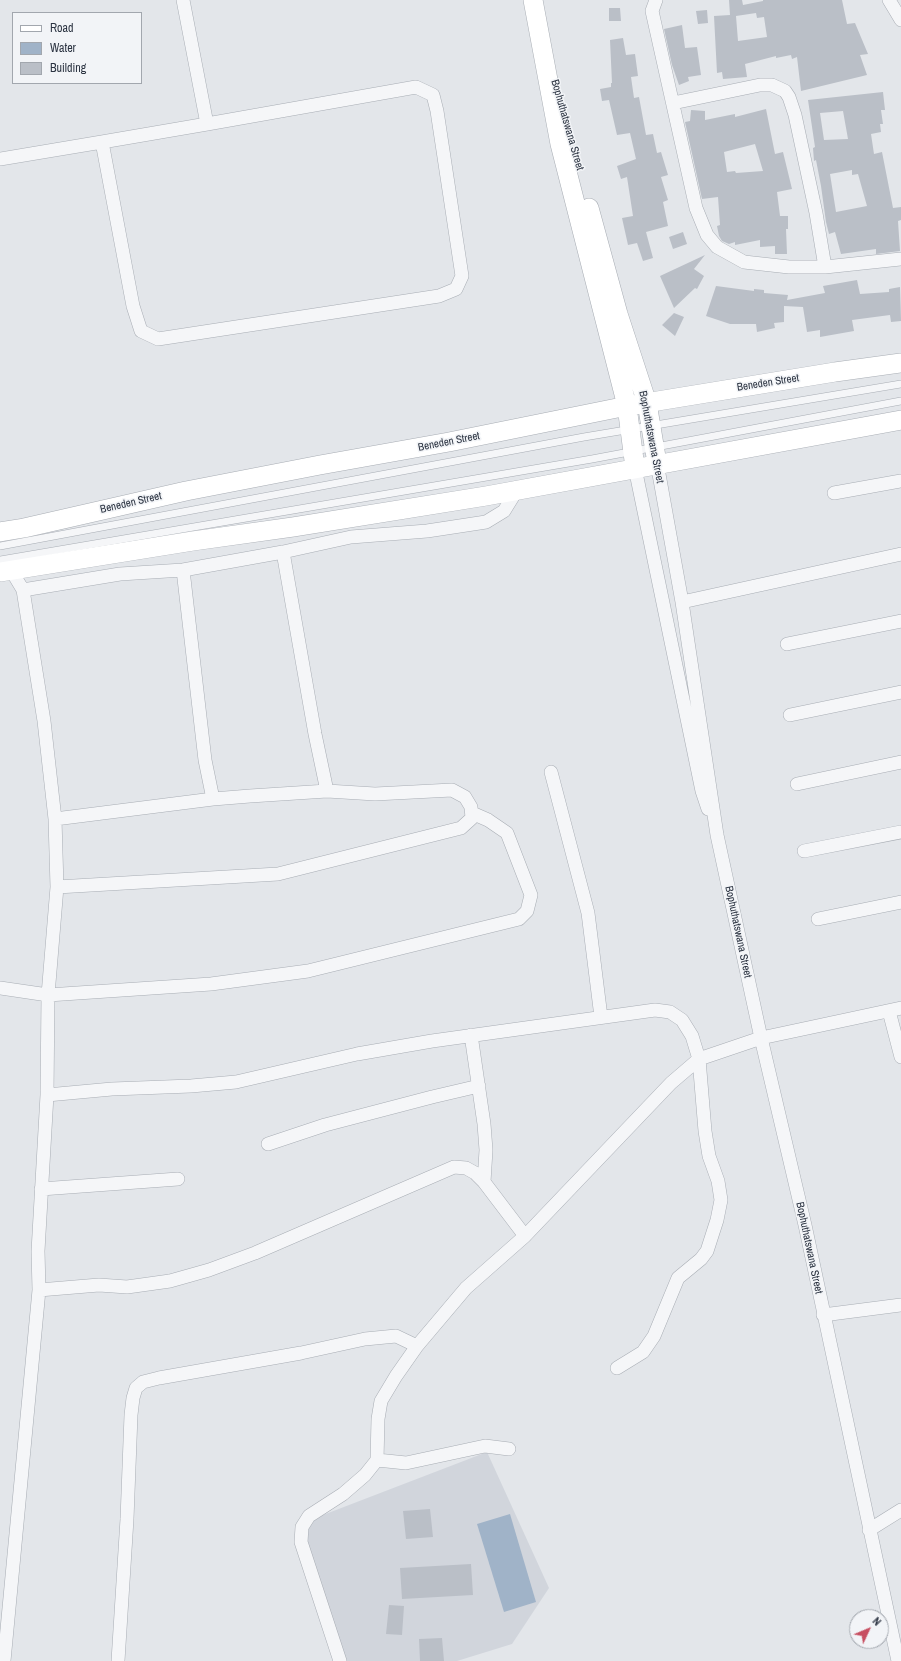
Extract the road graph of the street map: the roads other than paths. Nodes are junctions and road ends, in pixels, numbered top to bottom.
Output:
1 (183, 0) edge
2 (533, 0) edge
3 (656, 0) edge
4 (889, 0) edge
5 (901, 20) edge
6 (543, 49) junction
7 (673, 103) junction
8 (207, 124) junction
9 (102, 142) junction
10 (0, 159) edge
11 (901, 259) edge
12 (825, 267) junction
13 (901, 363) edge
14 (901, 384) edge
15 (901, 401) edge
16 (647, 403) junction
17 (627, 406) junction
18 (901, 420) edge
19 (650, 425) junction
20 (630, 429) junction
21 (655, 455) junction
22 (634, 459) junction
23 (901, 481) edge
24 (517, 490) junction
25 (834, 493) dead end
26 (0, 532) edge
27 (0, 546) edge
28 (283, 552) junction
29 (901, 554) edge
30 (4, 567) edge
31 (183, 570) junction
32 (23, 590) junction
33 (682, 602) junction
34 (901, 621) edge
35 (786, 644) dead end
36 (901, 692) edge
37 (790, 715) dead end
38 (901, 762) edge
39 (551, 772) dead end
40 (797, 784) dead end
41 (327, 791) junction
42 (213, 799) junction
43 (472, 813) junction
44 (55, 818) junction
45 (901, 832) edge
46 (717, 835) junction
47 (804, 851) dead end
48 (57, 887) junction
49 (901, 902) edge
50 (818, 919) dead end
51 (0, 988) edge
52 (48, 995) junction
53 (895, 1010) edge
54 (601, 1017) junction
55 (471, 1035) junction
56 (760, 1038) junction
57 (901, 1057) edge
58 (699, 1059) junction
59 (479, 1086) junction
60 (47, 1095) junction
61 (268, 1144) dead end
62 (178, 1179) dead end
63 (484, 1182) junction
64 (41, 1189) junction
65 (525, 1236) junction
66 (40, 1290) junction
67 (901, 1305) edge
68 (823, 1315) junction
69 (417, 1346) junction
70 (617, 1368) dead end
71 (509, 1449) dead end
72 (377, 1460) junction
73 (901, 1510) edge
74 (869, 1530) junction
75 (4, 1661) edge
76 (118, 1661) edge
77 (340, 1661) edge
78 (898, 1661) edge

1 - 8 street
2 - 6 main road, Bophuthatswana Street
3 - 7 street
4 - 5 street
6 - 16 main road, Bophuthatswana Street
6 - 17 main road, Bophuthatswana Street
7 - 12 street
7 - 12 street
8 - 9 street
8 - 9 street
9 - 10 street
11 - 12 street
13 - 16 main road, Beneden Street
14 - 19 lane
15 - 21 lane
16 - 17 main road, Beneden Street
16 - 19 main road, Bophuthatswana Street
17 - 20 main road, Bophuthatswana Street
17 - 26 main road, Beneden Street
18 - 21 main road
19 - 20 lane
19 - 21 main road, Bophuthatswana Street
20 - 22 main road, Bophuthatswana Street
20 - 27 lane
21 - 22 main road
21 - 33 street, Bophuthatswana Street
22 - 24 main road
22 - 30 lane
22 - 46 street, Bophuthatswana Street
23 - 25 street
24 - 28 street
24 - 30 main road
28 - 31 street
28 - 41 street
29 - 33 street
30 - 32 street
31 - 32 street
31 - 42 street
32 - 44 street
33 - 46 street, Bophuthatswana Street
34 - 35 street
36 - 37 street
38 - 40 street
39 - 54 street
41 - 42 street
41 - 43 street
42 - 44 street
43 - 48 street
43 - 52 street
44 - 48 street
45 - 47 street
46 - 56 street, Bophuthatswana Street
48 - 52 street
49 - 50 street
51 - 52 street
52 - 60 street
53 - 56 street
53 - 57 street
54 - 55 street
54 - 58 street
55 - 59 street
55 - 60 street
56 - 58 street
56 - 68 street, Bophuthatswana Street
58 - 65 street
58 - 70 street
59 - 61 street
59 - 63 street
60 - 64 street
62 - 64 street
63 - 65 street
63 - 66 street
64 - 66 street
65 - 69 street
66 - 75 street
67 - 68 street
68 - 74 street, Bophuthatswana Street
69 - 72 street
69 - 76 street
71 - 72 street
72 - 77 street
73 - 74 street
74 - 78 street, Bophuthatswana Street

